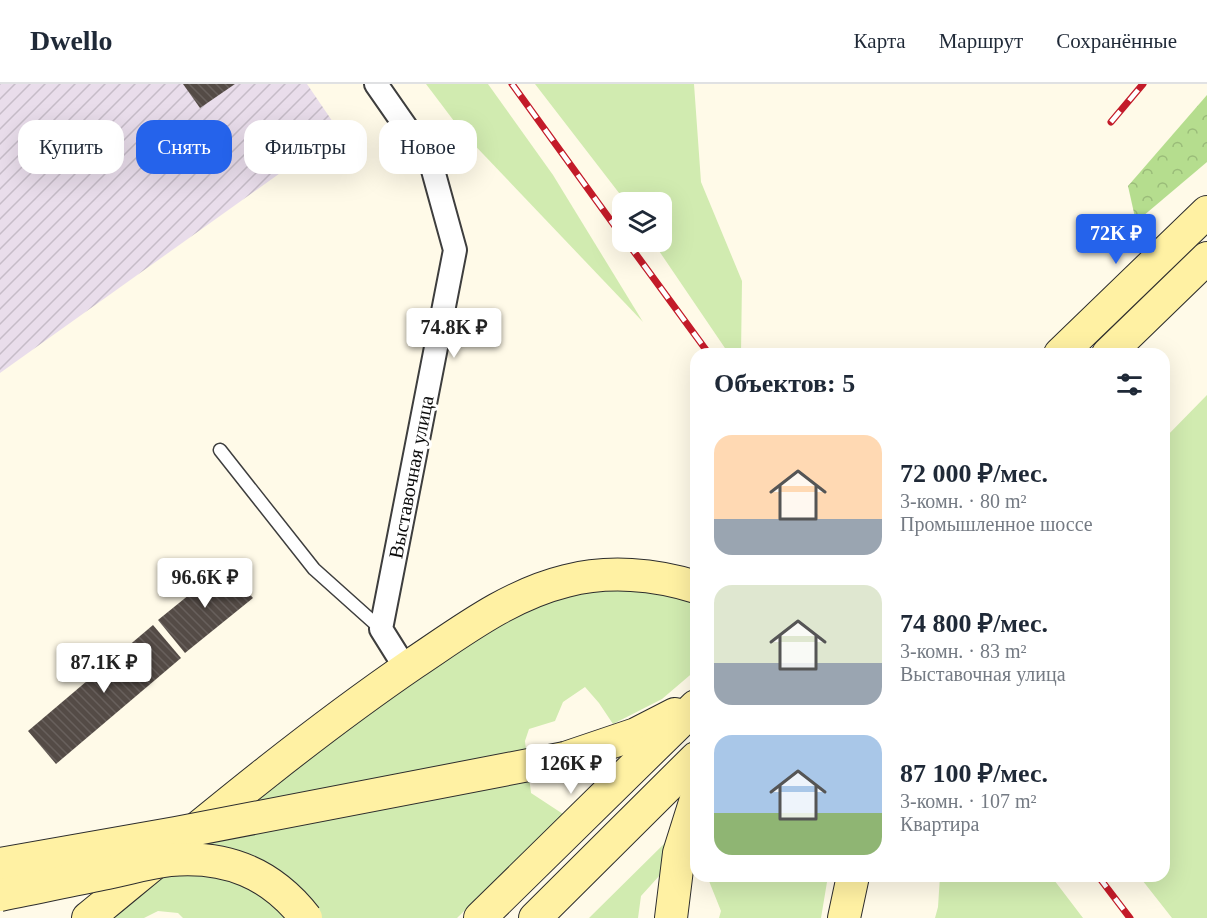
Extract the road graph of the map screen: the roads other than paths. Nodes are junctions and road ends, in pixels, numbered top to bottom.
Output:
1 (376, 84) edge
2 (1207, 212) edge
3 (1207, 258) edge
4 (1066, 348) edge
5 (1114, 348) edge
6 (220, 450) dead end
7 (690, 585) edge
8 (381, 629) junction
9 (406, 669) junction
10 (690, 704) edge
11 (690, 712) edge
12 (690, 764) edge
13 (690, 819) edge
14 (0, 864) edge
15 (852, 882) edge
16 (0, 895) edge
17 (672, 909) edge
18 (88, 918) edge
19 (306, 918) edge
20 (480, 918) edge
21 (535, 918) edge
22 (844, 918) edge

1 - 8 street, Выставочная улица
2 - 4 main road
3 - 5 main road
6 - 8 lane
7 - 9 main road
8 - 9 street
9 - 18 main road
10 - 14 main road, bridge
11 - 20 main road
12 - 21 main road
13 - 17 main road
15 - 22 main road
16 - 19 main road, bridge

